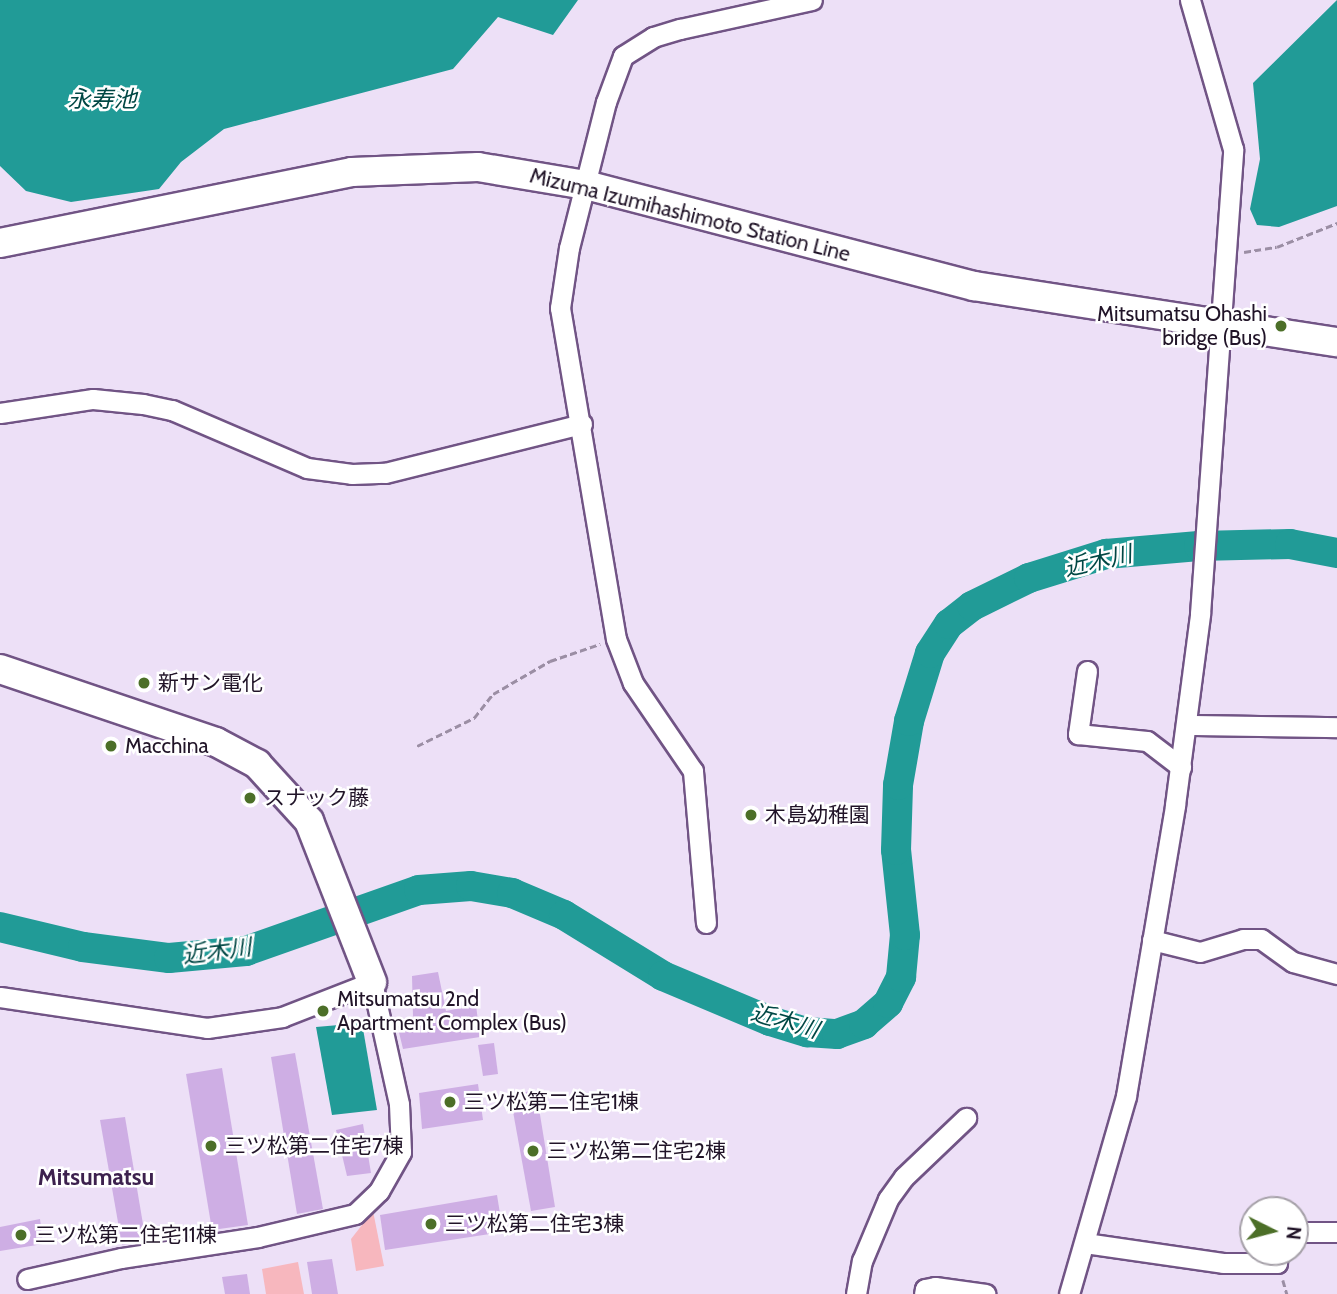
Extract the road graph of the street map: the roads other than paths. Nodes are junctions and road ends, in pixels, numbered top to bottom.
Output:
1 (812, 0) edge
2 (1190, 0) edge
3 (586, 185) junction
4 (0, 243) edge
5 (1219, 324) junction
6 (1337, 342) edge
7 (0, 413) edge
8 (582, 424) junction
9 (0, 669) edge
10 (1087, 670) dead end
11 (1188, 725) junction
12 (1337, 727) edge
13 (1181, 767) junction
14 (706, 923) dead end
15 (1152, 940) junction
16 (369, 971) junction
17 (1337, 974) edge
18 (0, 997) edge
19 (966, 1118) dead end
20 (1309, 1232) edge
21 (1337, 1232) edge
22 (1085, 1243) junction
23 (1239, 1263) edge
24 (27, 1279) dead end
25 (856, 1294) edge
26 (924, 1294) edge
27 (986, 1294) edge
28 (1069, 1294) edge

1 - 3 street
2 - 5 street
3 - 4 main road, Mizuma Izumihashimoto Station Line
3 - 5 main road, Mizuma Izumihashimoto Station Line
3 - 8 street
5 - 6 main road, Mizuma Izumihashimoto Station Line
5 - 11 street
7 - 8 street
8 - 14 street
9 - 16 main road
10 - 13 street
11 - 12 street
11 - 13 street
13 - 15 street
15 - 17 street
15 - 22 street
16 - 18 street
16 - 24 street
19 - 25 street
20 - 21 street
22 - 23 street
22 - 28 street
26 - 27 street

